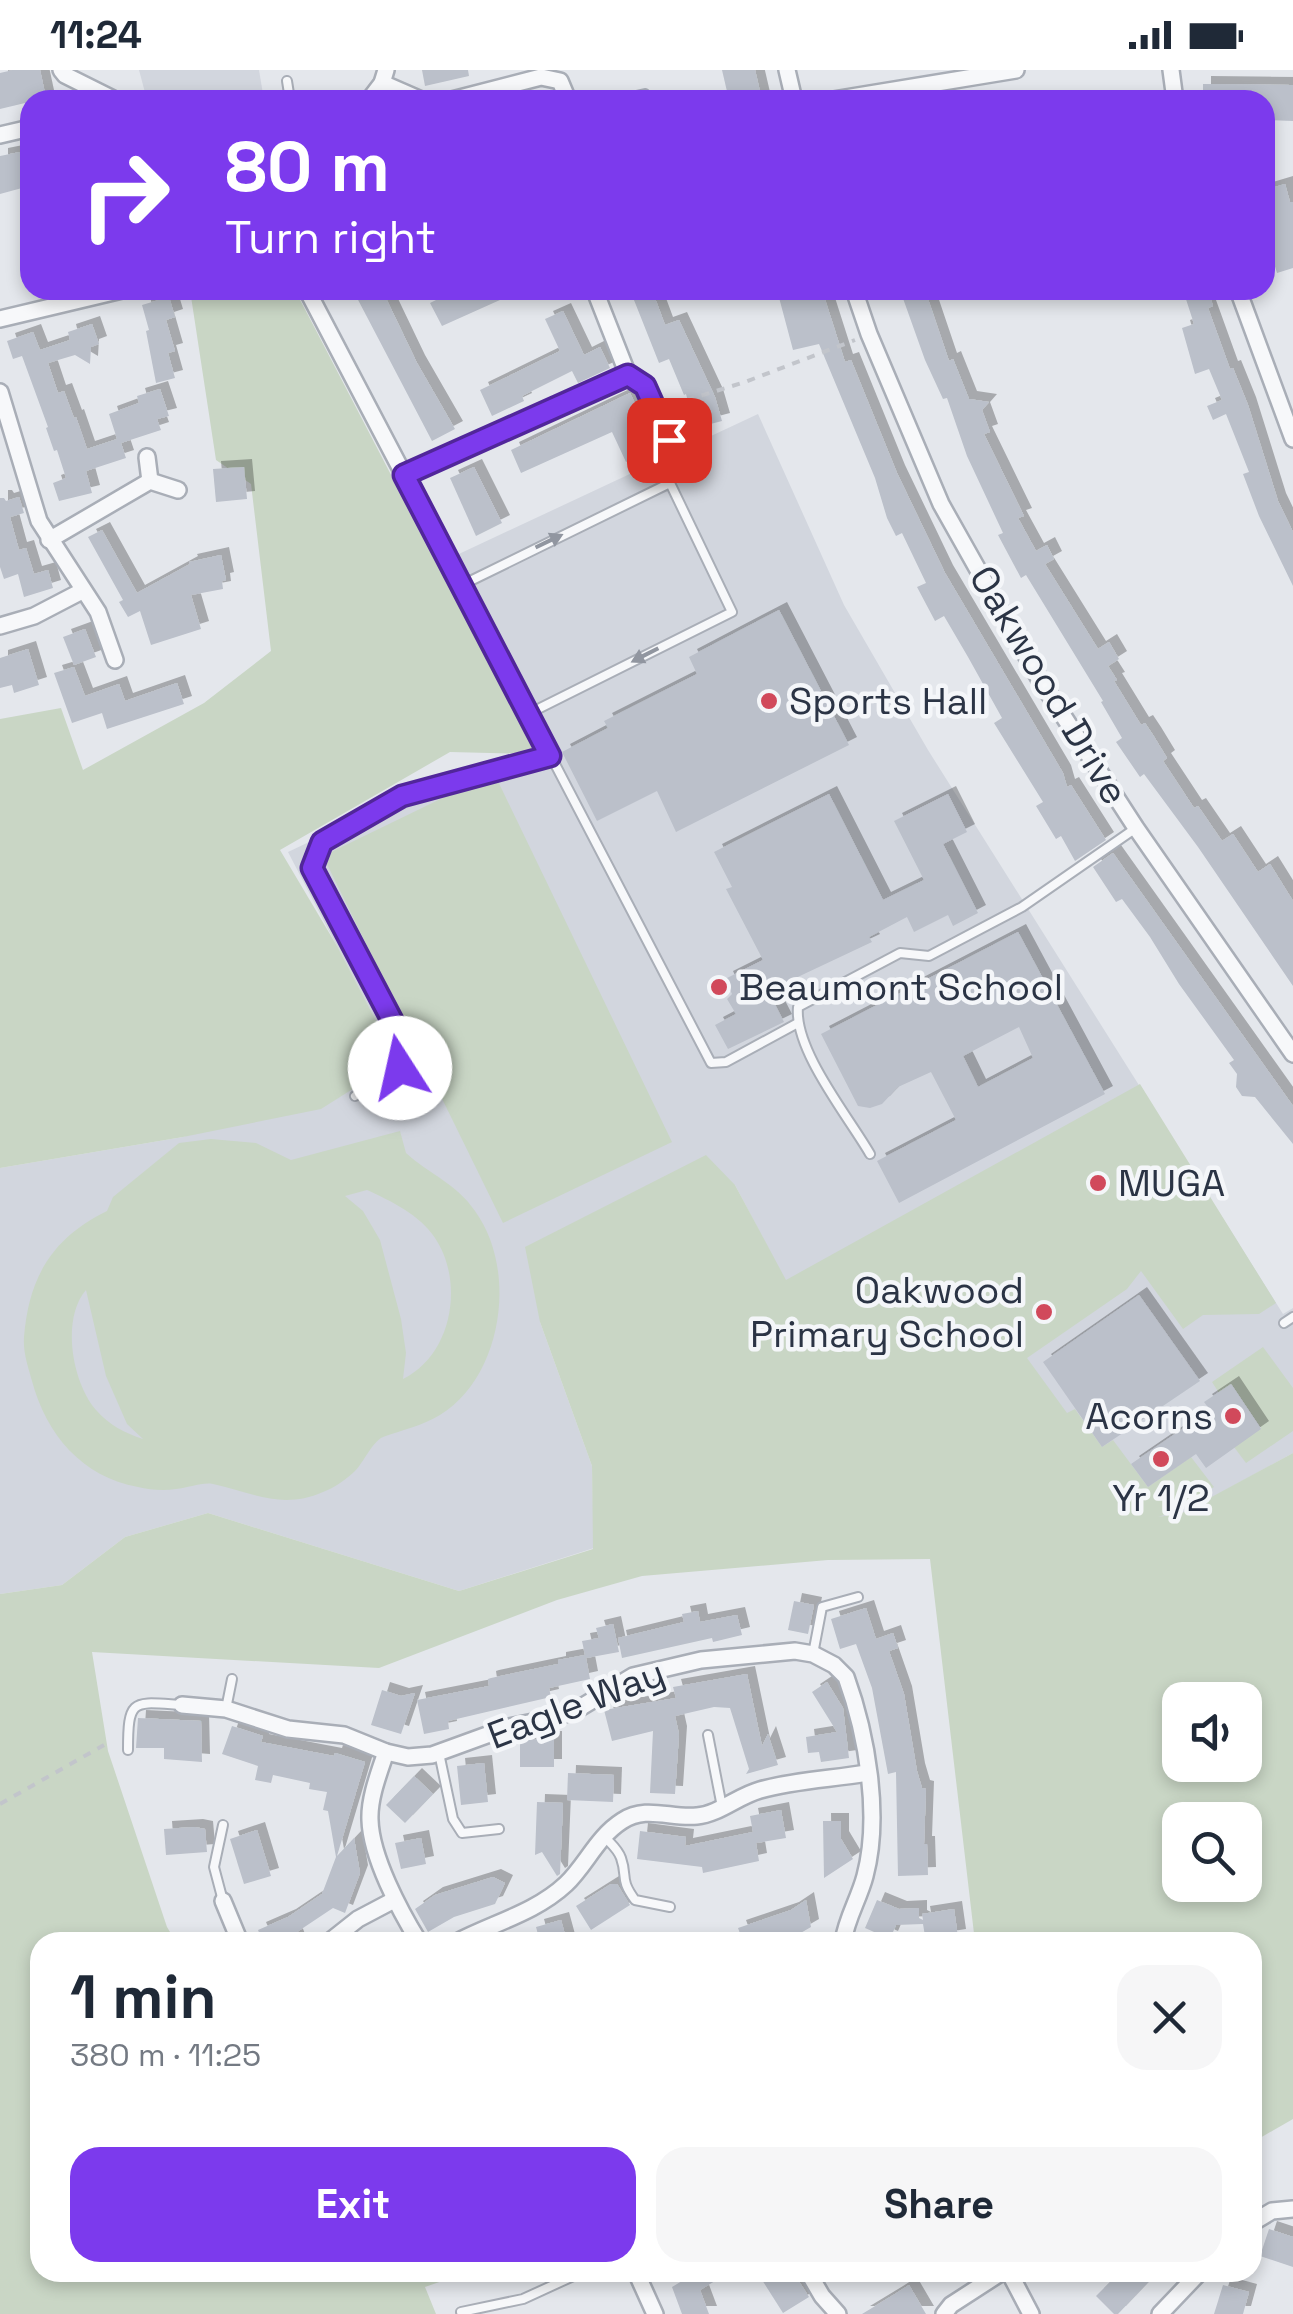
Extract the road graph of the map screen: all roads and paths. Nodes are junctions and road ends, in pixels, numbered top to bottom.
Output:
1 (61, 70) edge
2 (1016, 70) edge
3 (286, 81) dead end
4 (96, 90) edge
5 (288, 90) edge
6 (492, 90) edge
7 (564, 90) edge
8 (893, 90) edge
9 (80, 300) edge
10 (313, 300) edge
11 (599, 300) edge
12 (857, 300) edge
13 (1242, 300) edge
14 (0, 319) edge
15 (869, 334) junction
16 (628, 375) junction
17 (0, 392) edge
18 (658, 410) junction
19 (1293, 439) edge
20 (669, 440) dead end
21 (147, 457) dead end
22 (404, 475) junction
23 (150, 481) junction
24 (178, 490) dead end
25 (48, 540) junction
26 (448, 559) joint
27 (462, 585) junction
28 (82, 591) junction
29 (0, 626) edge
30 (116, 660) dead end
31 (528, 714) junction
32 (550, 756) junction
33 (1136, 828) junction
34 (796, 1024) junction
35 (1293, 1054) edge
36 (355, 1096) dead end
37 (870, 1154) dead end
38 (1293, 1317) edge
39 (1284, 1323) dead end
40 (858, 1597) dead end
41 (813, 1654) junction
42 (232, 1679) dead end
43 (182, 1705) joint
44 (226, 1709) junction
45 (708, 1735) dead end
46 (104, 1745) dead end
47 (128, 1750) dead end
48 (386, 1752) junction
49 (439, 1753) junction
50 (867, 1773) junction
51 (0, 1804) edge
52 (722, 1807) junction
53 (223, 1825) dead end
54 (499, 1829) dead end
55 (604, 1836) junction
56 (394, 1900) junction
57 (223, 1901) joint
58 (670, 1907) dead end
59 (236, 1932) edge
60 (341, 1932) edge
61 (413, 1932) edge
62 (479, 1932) edge
63 (846, 1932) edge
64 (1293, 2209) edge
65 (1262, 2217) edge
66 (560, 2282) edge
67 (641, 2282) edge
68 (814, 2282) edge
69 (987, 2282) edge
70 (1014, 2282) edge
71 (1190, 2282) edge
72 (461, 2312) edge
73 (655, 2314) edge
74 (838, 2314) edge
75 (944, 2314) edge
76 (1031, 2314) edge
77 (1160, 2314) edge

1 - 4 street
2 - 8 street
3 - 5 lane
6 - 7 street
9 - 14 street
10 - 22 street
11 - 16 street
12 - 15 street, Oakwood Drive
13 - 19 street
15 - 18 path
15 - 33 street, Oakwood Drive
16 - 18 street
16 - 22 street
17 - 25 street
18 - 20 street
21 - 23 street
22 - 26 street
23 - 24 street
23 - 25 street
25 - 28 street
26 - 27 lane
27 - 31 lane
27 -> 31 lane
28 - 29 street
28 - 30 street
31 - 32 lane
32 - 34 lane
32 - 36 lane
33 - 34 lane
33 - 35 street, Oakwood Drive
34 - 37 lane
38 - 39 lane
40 - 41 lane
41 - 49 street, Eagle Way
41 - 50 street
42 - 44 lane
43 - 44 street, Eagle Way
43 - 47 lane
44 - 48 street, Eagle Way
45 - 52 lane
46 - 51 path
48 - 49 street, Eagle Way
48 - 56 street
49 - 54 lane
50 - 52 street
50 - 63 street
52 - 55 street
53 - 57 lane
55 - 58 lane
55 - 62 street
56 - 60 street
56 - 61 street
57 - 59 street
64 - 65 street
66 - 72 lane
67 - 73 street
68 - 74 street
69 - 75 street
70 - 76 street
71 - 77 street

